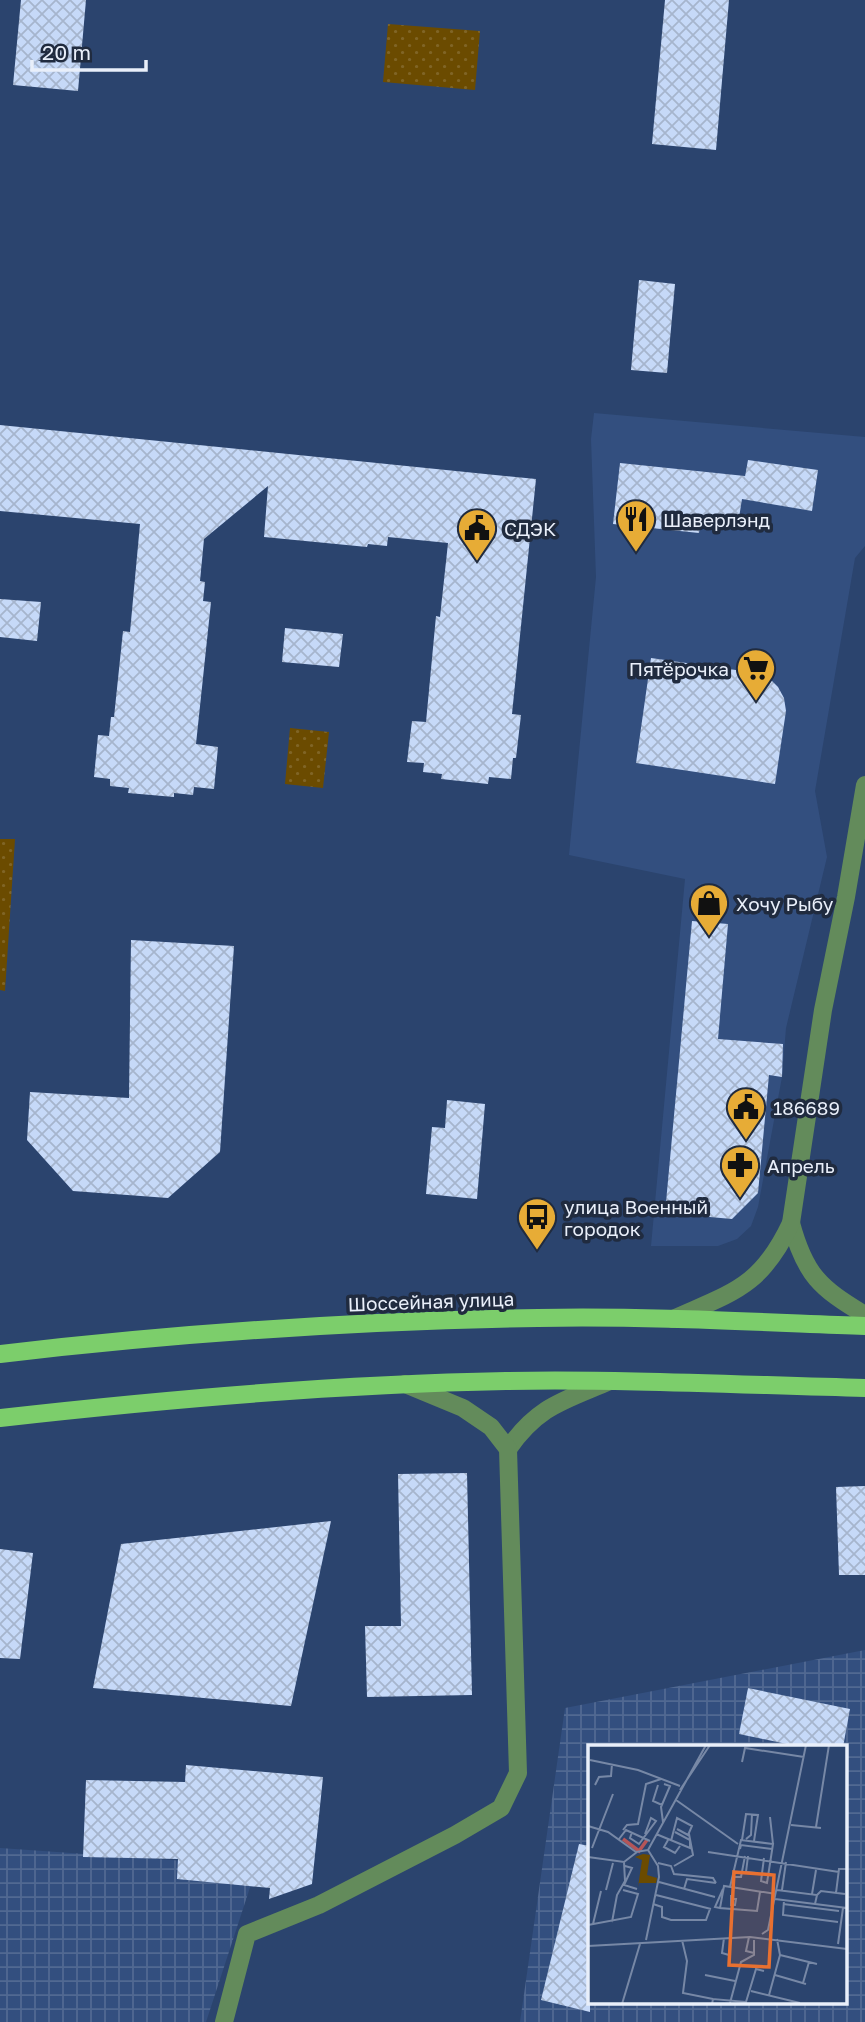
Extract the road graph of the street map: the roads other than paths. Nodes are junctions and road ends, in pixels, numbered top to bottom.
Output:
1 (865, 785) edge
2 (791, 1223) junction
3 (865, 1315) edge
4 (673, 1319) junction
5 (865, 1326) edge
6 (0, 1354) edge
7 (610, 1381) junction
8 (405, 1384) junction
9 (865, 1388) edge
10 (0, 1418) edge
11 (508, 1449) junction
12 (224, 2022) edge

1 - 2 street
2 - 3 street
2 - 4 street
4 - 5 main road, Шоссейная улица
4 - 6 main road, Шоссейная улица
7 - 8 main road
7 - 9 main road
7 - 11 street
8 - 10 main road
8 - 11 street
11 - 12 street

